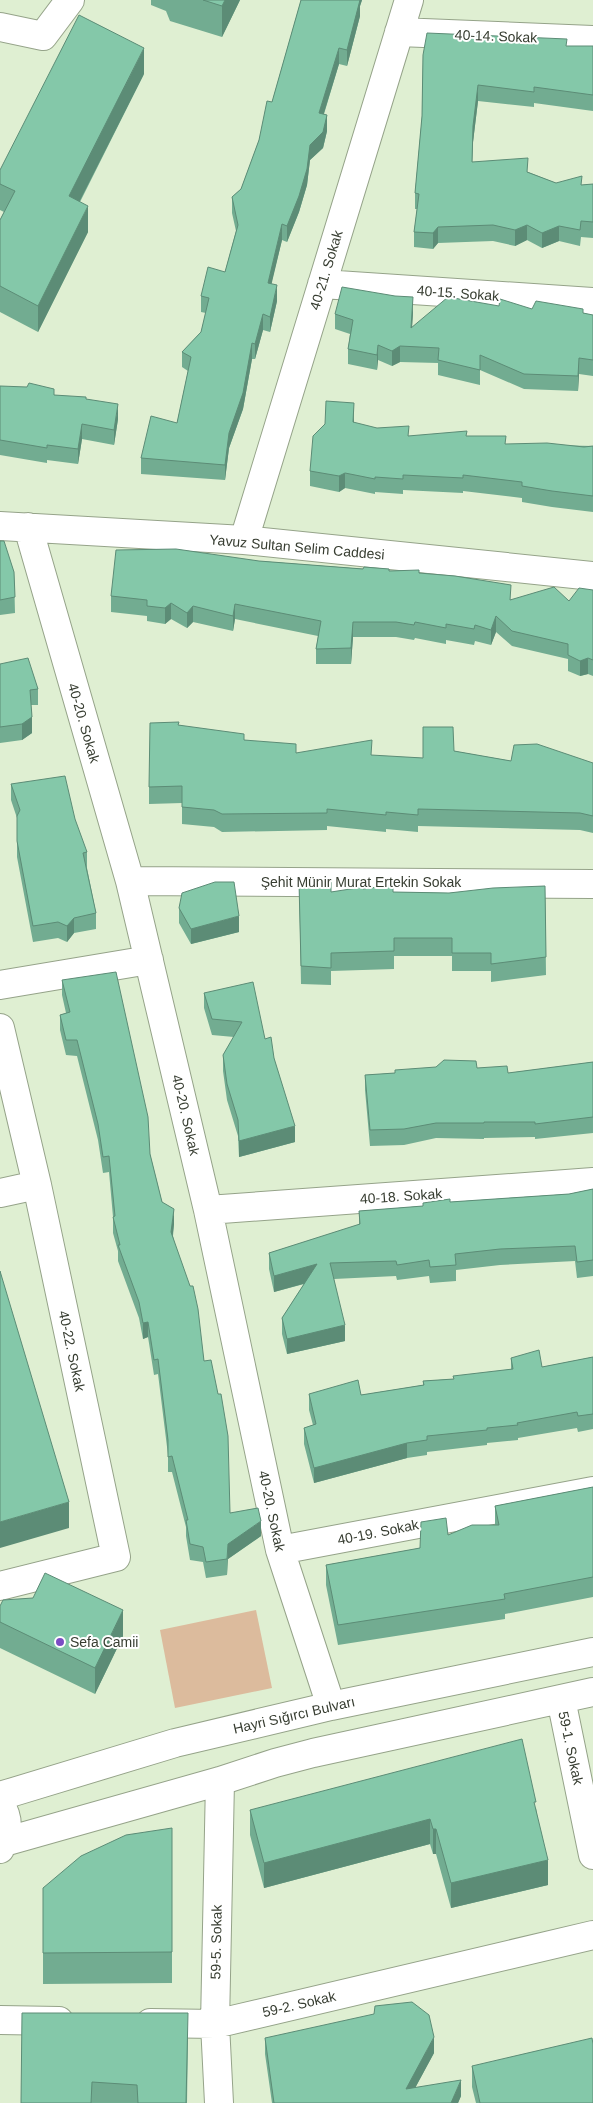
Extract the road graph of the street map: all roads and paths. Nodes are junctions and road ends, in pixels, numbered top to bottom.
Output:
1 (70, 0) edge
2 (409, 0) edge
3 (0, 27) edge
4 (399, 32) junction
5 (593, 40) edge
6 (322, 284) junction
7 (593, 302) edge
8 (0, 526) edge
9 (28, 527) junction
10 (244, 540) junction
11 (593, 576) edge
12 (130, 880) junction
13 (593, 884) edge
14 (149, 960) junction
15 (0, 985) edge
16 (0, 1028) edge
17 (593, 1182) edge
18 (36, 1185) junction
19 (0, 1194) edge
20 (208, 1210) junction
21 (593, 1491) edge
22 (280, 1550) junction
23 (0, 1586) edge
24 (593, 1652) edge
25 (593, 1692) edge
26 (561, 1699) junction
27 (331, 1706) junction
28 (220, 1781) junction
29 (0, 1796) edge
30 (0, 1804) edge
31 (2, 1846) edge
32 (593, 1855) edge
33 (593, 1935) edge
34 (0, 2020) edge
35 (88, 2021) edge
36 (127, 2022) edge
37 (214, 2024) junction
38 (219, 2103) edge

1 - 3 street
2 - 4 street, 40-21. Sokak
4 - 5 street, 40-14. Sokak
4 - 6 street, 40-21. Sokak
6 - 7 street, 40-15. Sokak
6 - 10 street, 40-21. Sokak
8 - 9 street, Yavuz Sultan Selim Caddesi
9 - 10 street, Yavuz Sultan Selim Caddesi
9 - 12 street, 40-20. Sokak
10 - 11 street, Yavuz Sultan Selim Caddesi
12 - 13 street, Şehit Münir Murat Ertekin Sokak
12 - 14 street, 40-20. Sokak
14 - 15 street
14 - 20 street, 40-20. Sokak
16 - 18 street, 40-22. Sokak
17 - 20 street, 40-18. Sokak
18 - 19 street
18 - 23 street, 40-22. Sokak
20 - 22 street, 40-20. Sokak
21 - 22 street, 40-19. Sokak
22 - 27 street, 40-20. Sokak
24 - 27 street, Hayri Sığırcı Bulvarı
25 - 26 street
26 - 28 street
26 - 32 street, 59-1. Sokak
27 - 29 street, Hayri Sığırcı Bulvarı
28 - 31 street
28 - 37 street, 59-5. Sokak
30 - 31 street
33 - 37 street, 59-2. Sokak
34 - 35 street
36 - 37 street, 59-2. Sokak
37 - 38 street, 59-5. Sokak

